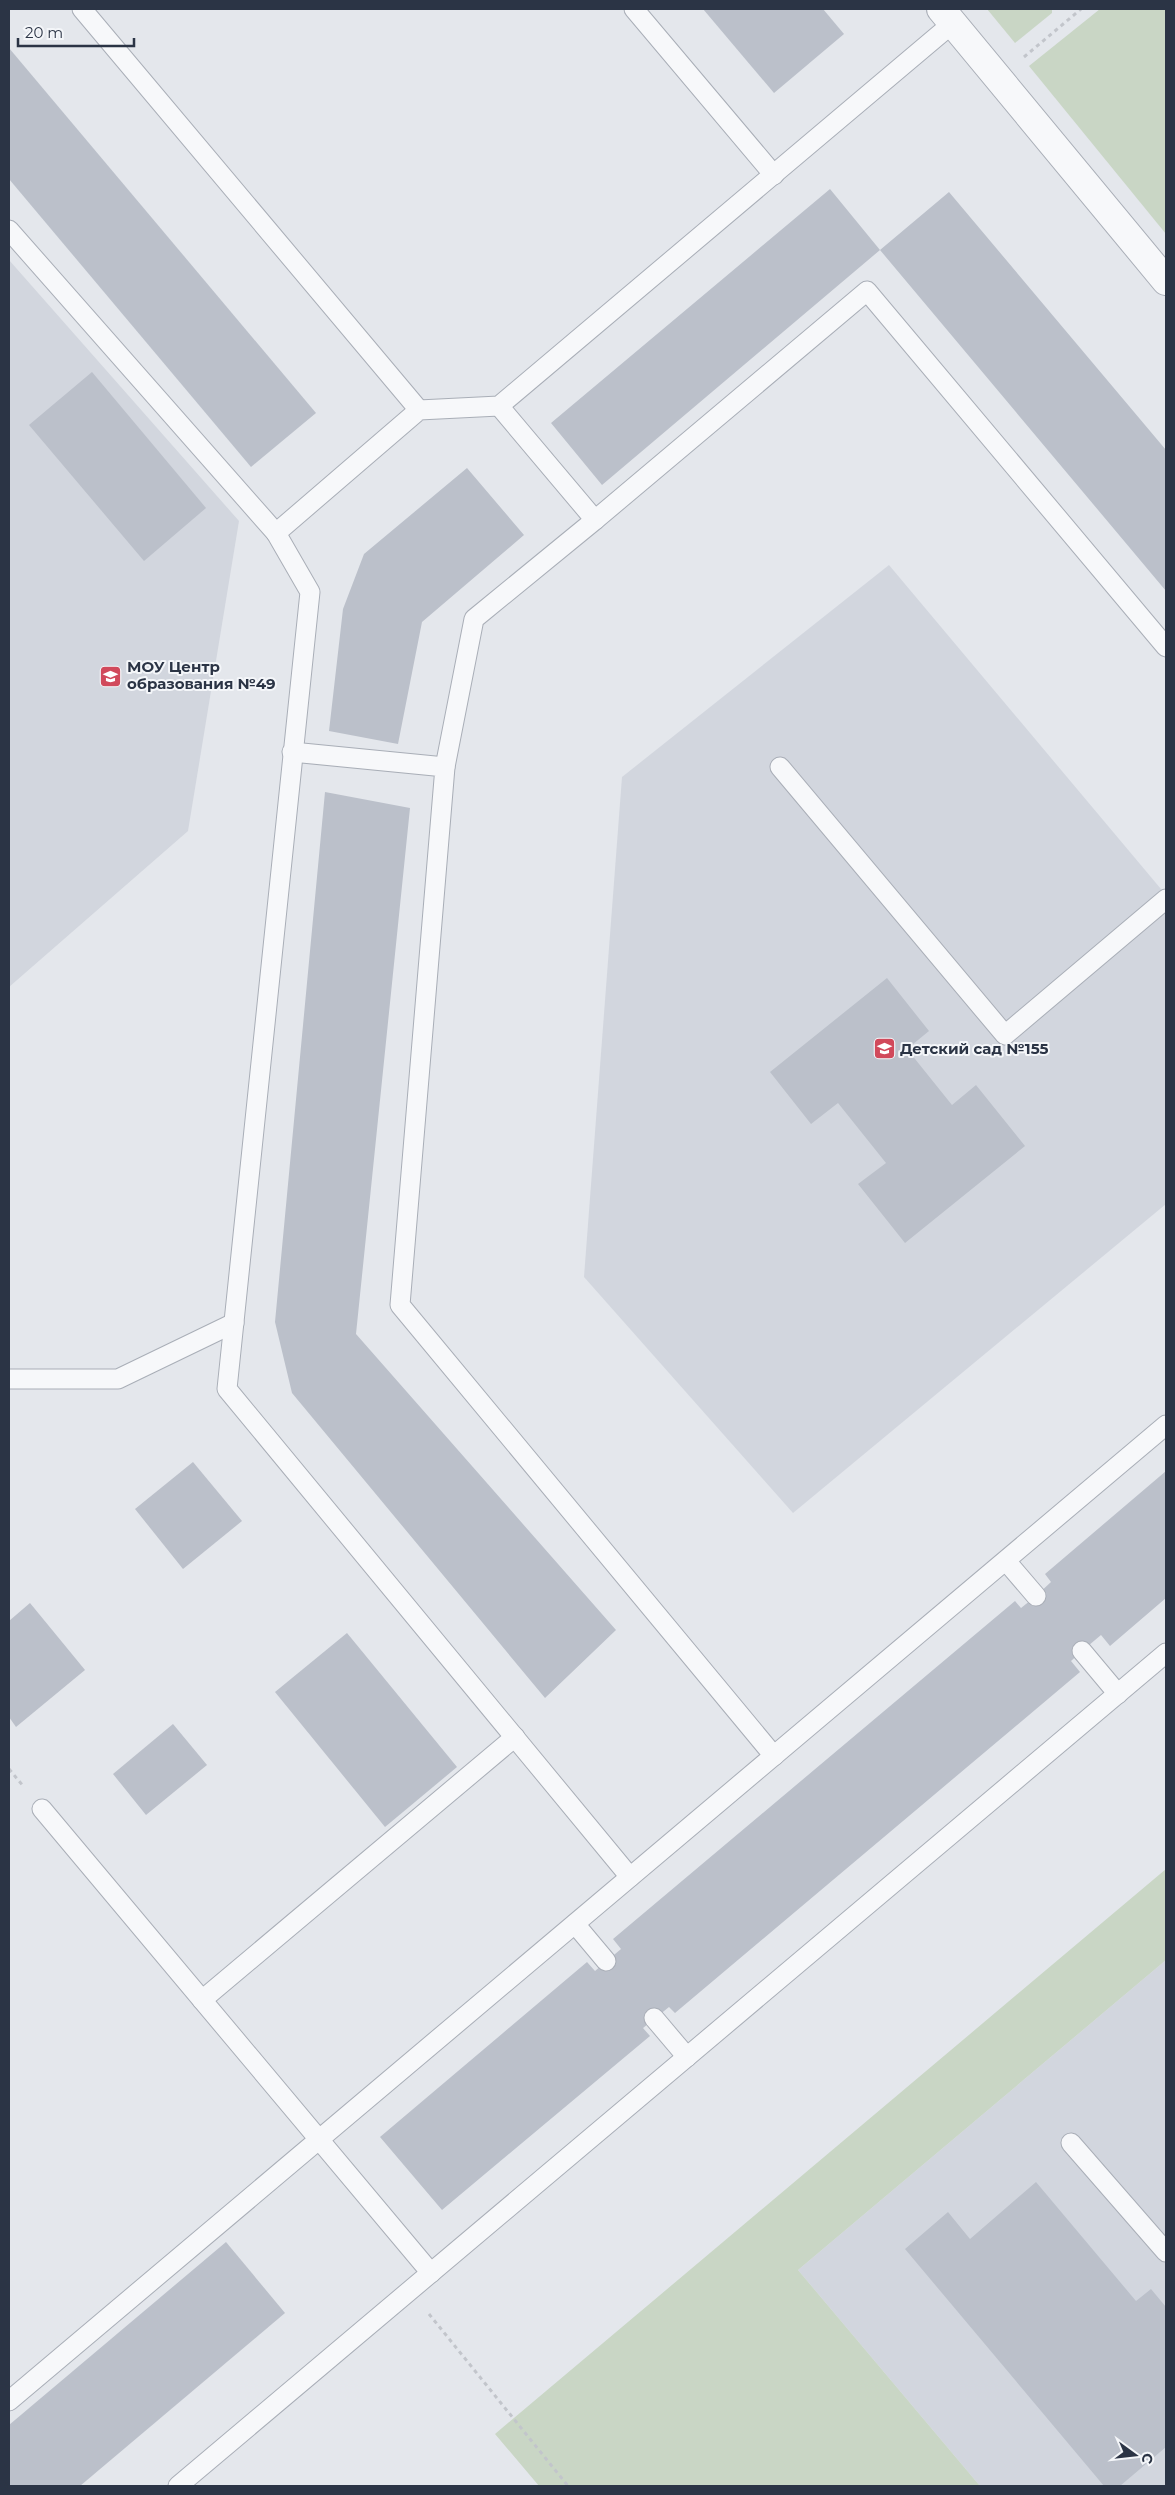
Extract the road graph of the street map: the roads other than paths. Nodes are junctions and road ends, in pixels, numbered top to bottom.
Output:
1 (82, 9) edge
2 (634, 9) edge
3 (947, 16) edge
4 (774, 175) junction
5 (9, 230) edge
6 (1166, 281) edge
7 (499, 406) junction
8 (419, 410) junction
9 (595, 520) junction
10 (276, 533) junction
11 (1166, 647) edge
12 (292, 752) junction
13 (445, 767) junction
14 (780, 768) dead end
15 (1166, 899) edge
16 (234, 1323) junction
17 (9, 1379) edge
18 (1166, 1425) edge
19 (1006, 1560) junction
20 (1036, 1596) dead end
21 (1082, 1651) dead end
22 (1166, 1653) edge
23 (1118, 1694) junction
24 (514, 1737) junction
25 (774, 1756) junction
26 (42, 1808) dead end
27 (630, 1877) junction
28 (575, 1924) junction
29 (606, 1961) dead end
30 (202, 2000) junction
31 (654, 2018) dead end
32 (687, 2057) junction
33 (319, 2139) junction
34 (1071, 2143) dead end
35 (1166, 2252) edge
36 (431, 2273) junction
37 (9, 2401) edge
38 (178, 2486) edge

1 - 8 lane
2 - 4 lane
3 - 4 lane
3 - 6 street
4 - 7 lane
5 - 10 lane
7 - 8 lane
7 - 9 lane
8 - 10 lane
9 - 11 lane
9 - 13 lane
10 - 12 lane
12 - 13 lane
12 - 16 lane
13 - 25 lane
14 - 15 lane
16 - 17 lane
16 - 24 lane
18 - 19 lane
19 - 20 lane
19 - 25 lane
21 - 23 lane
22 - 23 lane
23 - 32 lane
24 - 27 lane
24 - 30 lane
25 - 27 lane
26 - 30 lane
27 - 28 lane
28 - 29 lane
28 - 33 lane
30 - 33 lane
31 - 32 lane
32 - 36 lane
33 - 36 lane
33 - 37 lane
34 - 35 lane
36 - 38 lane

